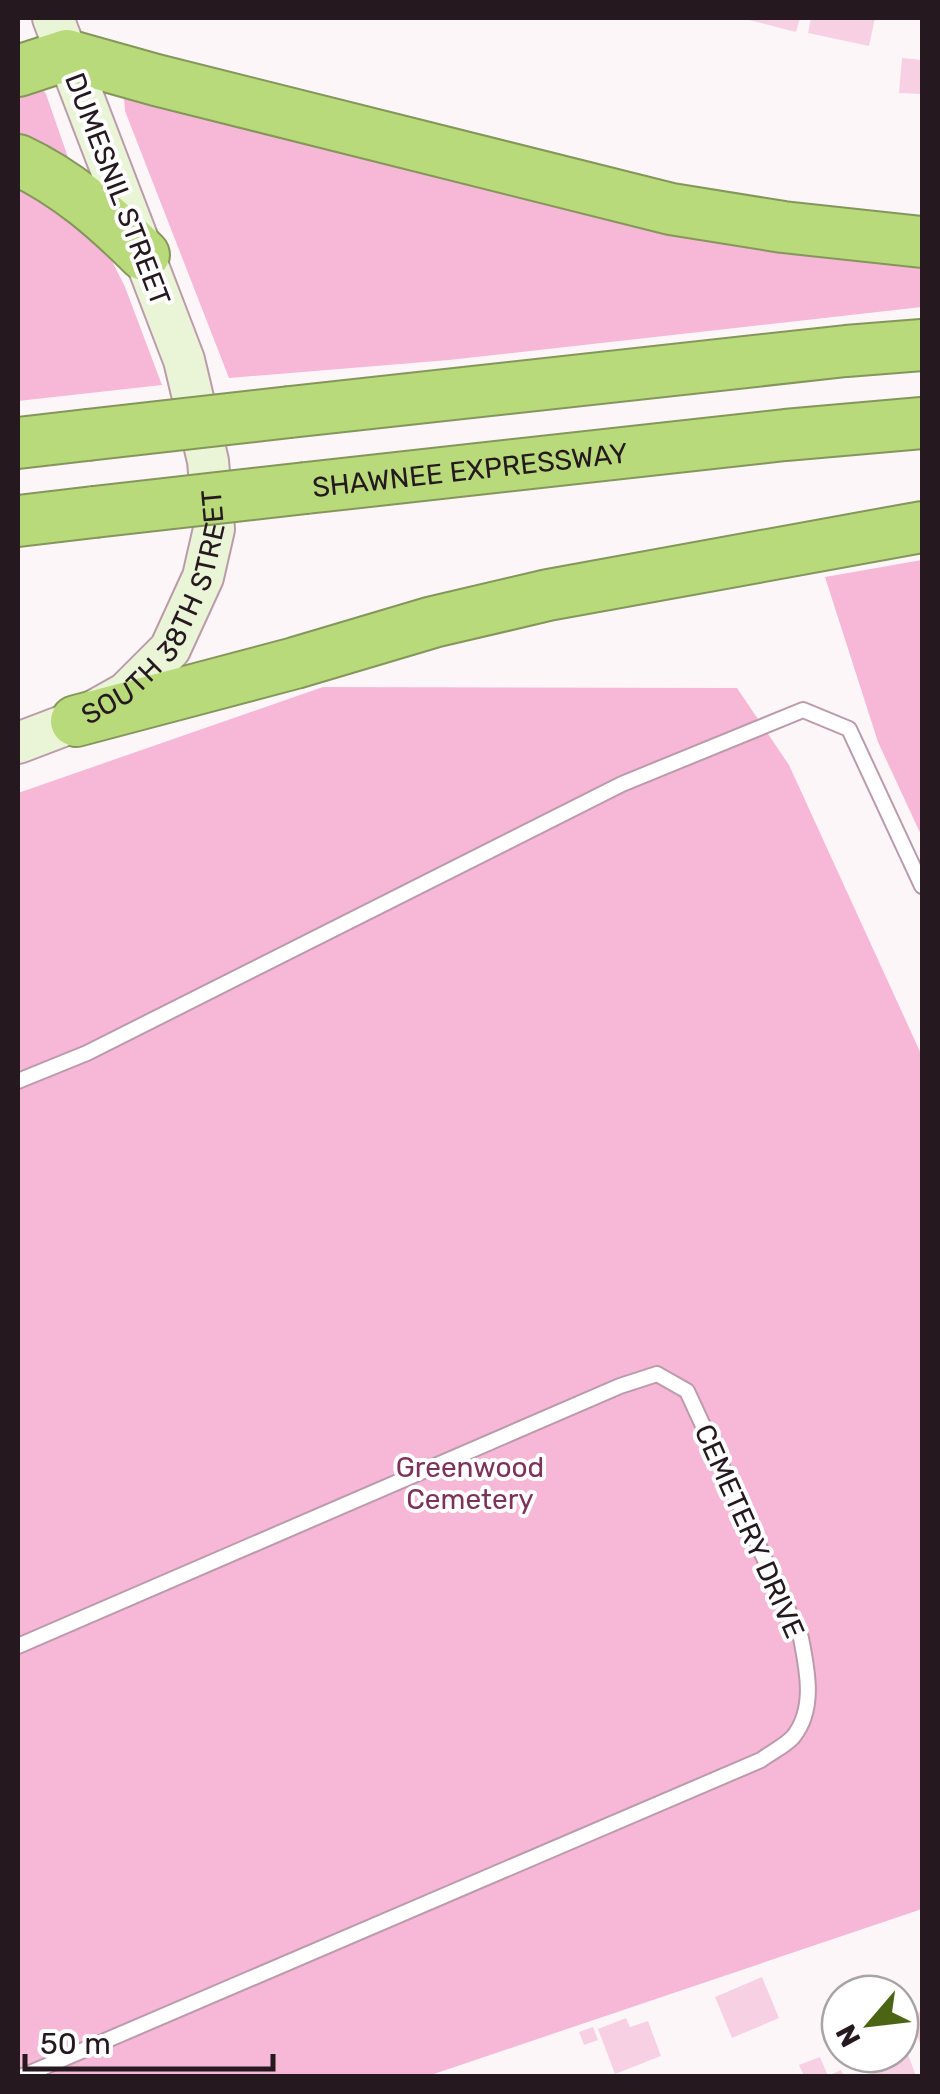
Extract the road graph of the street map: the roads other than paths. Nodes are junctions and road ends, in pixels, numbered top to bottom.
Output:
1 (60, 36) edge
2 (18, 71) edge
3 (18, 160) edge
4 (922, 242) edge
5 (144, 255) junction
6 (922, 345) edge
7 (184, 360) joint
8 (922, 423) edge
9 (18, 443) edge
10 (18, 521) edge
11 (922, 527) edge
12 (76, 721) junction
13 (18, 742) edge
14 (922, 886) edge
15 (18, 1081) edge
16 (18, 1646) edge
17 (23, 2076) edge

1 - 2 highway
1 - 4 highway
1 - 5 main road, DUMESNIL STREET
3 - 5 highway
5 - 7 main road, DUMESNIL STREET
6 - 9 highway, bridge
7 - 12 main road, SOUTH 38TH STREET
8 - 10 highway, SHAWNEE EXPRESSWAY, bridge
11 - 12 highway
12 - 13 main road, SOUTH 38TH STREET
14 - 15 lane
16 - 17 lane, CEMETERY DRIVE

